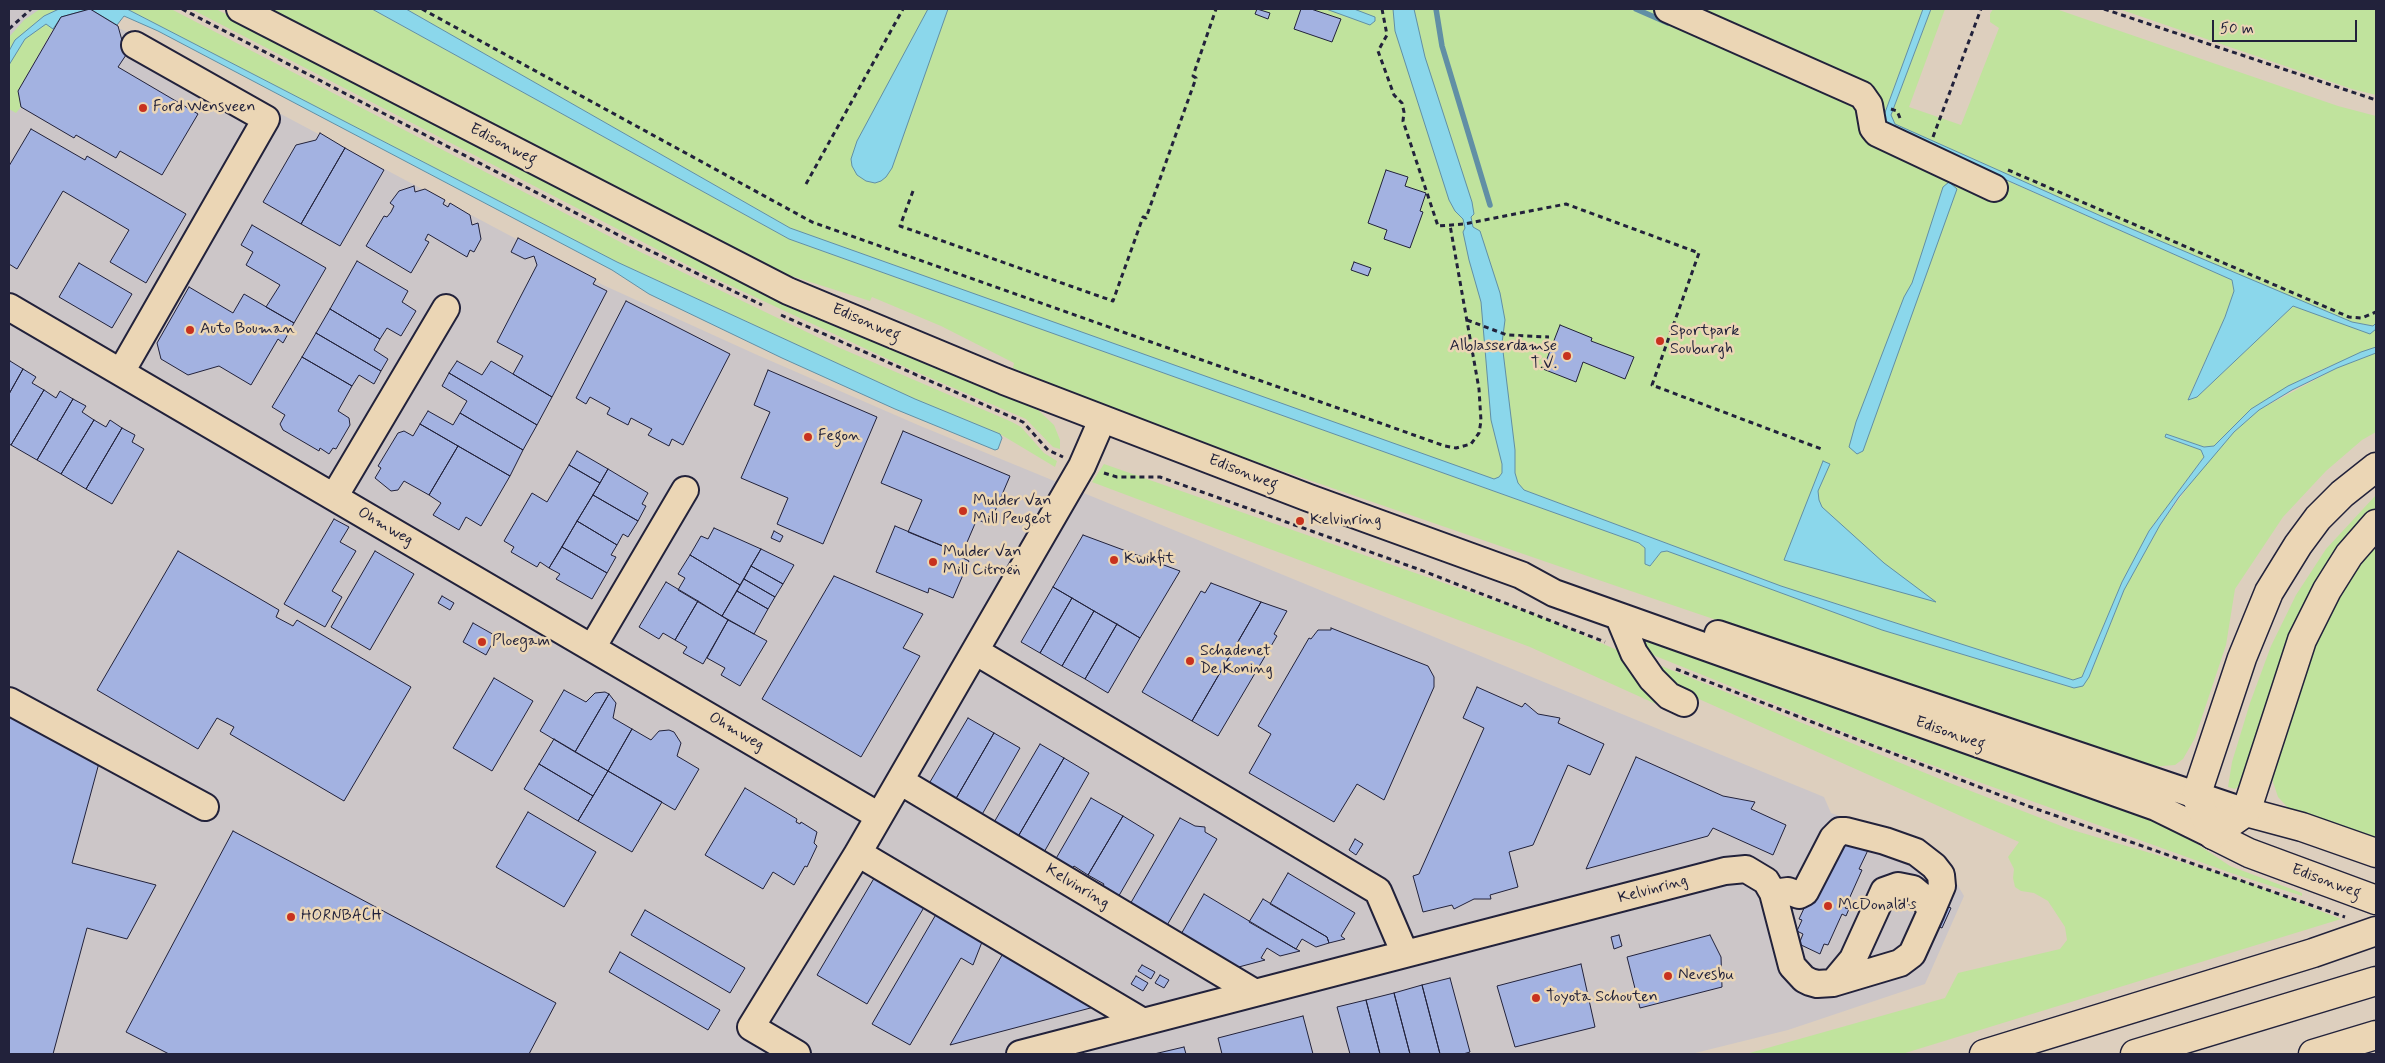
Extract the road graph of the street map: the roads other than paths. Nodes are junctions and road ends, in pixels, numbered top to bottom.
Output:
1 (240, 9) edge
2 (1668, 9) edge
3 (135, 45) dead end
4 (2000, 178) road end
5 (9, 307) edge
6 (446, 308) dead end
7 (121, 372) junction
8 (1102, 420) junction
9 (2376, 466) edge
10 (685, 490) dead end
11 (334, 497) junction
12 (2376, 524) edge
13 (1521, 575) junction
14 (1619, 617) junction
15 (592, 648) junction
16 (975, 651) junction
17 (9, 700) edge
18 (1684, 703) dead end
19 (900, 781) junction
20 (2196, 796) junction
21 (205, 807) dead end
22 (2246, 812) junction
23 (879, 816) junction
24 (2213, 835) junction
25 (858, 853) junction
26 (2376, 853) edge
27 (1773, 893) junction
28 (2376, 900) edge
29 (1931, 912) junction
30 (2376, 931) edge
31 (1405, 954) junction
32 (2376, 981) edge
33 (1833, 983) junction
34 (1255, 993) junction
35 (1143, 1022) junction
36 (2376, 1036) edge
37 (797, 1054) edge
38 (1020, 1054) edge
39 (1984, 1054) edge
40 (2134, 1054) edge
41 (2313, 1054) edge

1 - 8 street, Edisonweg
2 - 4 street
3 - 7 street
5 - 7 street, Ohmweg
6 - 11 street
7 - 11 street, Ohmweg
8 - 13 street, Edisonweg
8 - 16 street
9 - 20 main road
10 - 15 street
11 - 15 street, Ohmweg
12 - 22 main road
13 - 14 street, Edisonweg
13 - 20 street, Edisonweg
14 - 18 street
14 - 24 street, Edisonweg
15 - 23 street, Ohmweg
16 - 19 street
16 - 31 street
17 - 21 street
19 - 23 street
19 - 34 street, Kelvinring
20 - 22 street, Edisonweg
20 - 24 main road
22 - 24 main road
22 - 26 main road, Edisonweg
23 - 25 street
24 - 28 main road, Edisonweg
25 - 35 street
25 - 37 street
27 - 29 street
27 - 31 street, Kelvinring
27 - 33 street, Kelvinring
29 - 33 street
29 - 33 street
30 - 39 main road
31 - 34 street, Kelvinring
32 - 40 main road
34 - 35 street, Kelvinring
35 - 38 street, Kelvinring
36 - 41 main road

